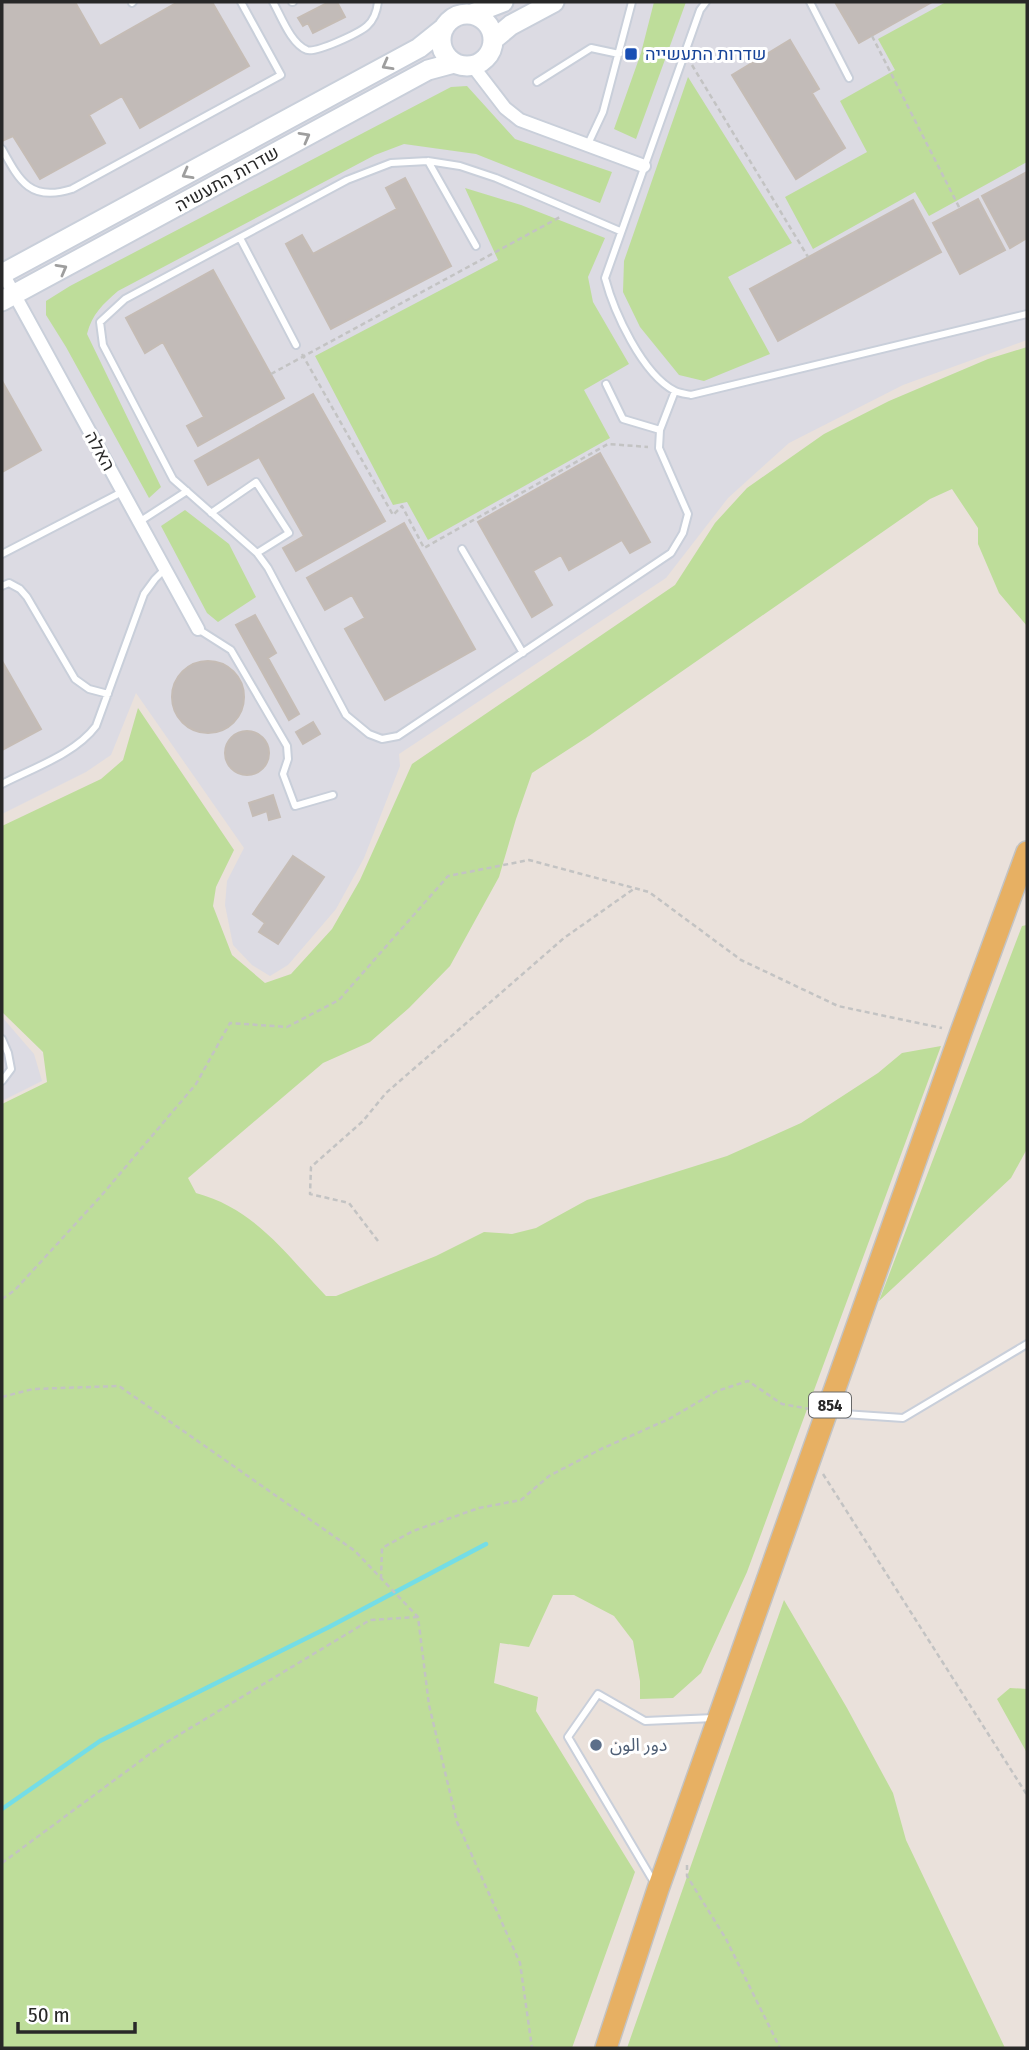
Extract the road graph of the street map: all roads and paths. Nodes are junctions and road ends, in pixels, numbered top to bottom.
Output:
1 (241, 2) edge
2 (273, 2) edge
3 (378, 2) edge
4 (503, 2) edge
5 (554, 2) edge
6 (632, 2) edge
7 (706, 2) edge
8 (810, 2) edge
9 (453, 15) edge
10 (872, 36) dead end
11 (494, 40) junction
12 (684, 53) junction
13 (619, 54) junction
14 (463, 64) junction
15 (849, 78) dead end
16 (537, 82) dead end
17 (587, 146) junction
18 (2, 149) edge
19 (428, 161) junction
20 (644, 166) junction
21 (960, 209) dead end
22 (572, 211) junction
23 (620, 231) junction
24 (240, 238) junction
25 (476, 246) dead end
26 (808, 257) dead end
27 (2, 273) edge
28 (8, 298) edge
29 (1027, 314) edge
30 (296, 345) joint
31 (303, 356) junction
32 (271, 374) dead end
33 (606, 384) dead end
34 (675, 391) junction
35 (660, 430) junction
36 (659, 448) junction
37 (187, 491) junction
38 (122, 492) junction
39 (211, 513) junction
40 (139, 522) junction
41 (462, 549) dead end
42 (257, 553) junction
43 (2, 554) edge
44 (165, 569) junction
45 (2, 586) edge
46 (198, 629) joint
47 (523, 653) junction
48 (108, 694) junction
49 (2, 784) edge
50 (333, 795) dead end
51 (1027, 852) edge
52 (635, 888) junction
53 (961, 1032) junction
54 (2, 1039) edge
55 (2, 1080) edge
56 (378, 1241) dead end
57 (2, 1299) edge
58 (1027, 1344) edge
59 (2, 1397) edge
60 (827, 1413) junction
61 (811, 1457) junction
62 (382, 1579) junction
63 (418, 1617) junction
64 (719, 1718) junction
65 (1027, 1795) edge
66 (676, 1838) junction
67 (2, 1863) edge
68 (658, 1889) junction
69 (532, 2048) edge
70 (606, 2048) edge
71 (780, 2048) edge

1 - 18 lane
2 - 3 lane
4 - 9 street, שדרות התעשיה
5 - 11 street
6 - 13 lane
7 - 12 lane
8 - 15 lane
9 - 11 street
9 - 14 street
9 -> 27 street, שדרות התעשיה
10 - 21 path
11 - 14 street
12 - 20 lane
12 - 26 path
13 - 16 lane
13 - 17 lane
14 - 17 street
28 -> 14 street, שדרות התעשיה
17 - 20 street
19 - 22 lane
19 - 24 lane
19 - 25 lane
20 - 23 lane
22 - 23 lane
22 - 31 path
23 - 34 lane
24 - 30 lane
24 - 37 lane
27 - 28 street, האלה
28 - 38 street, האלה
29 - 34 lane
30 - 31 path
31 - 32 path
31 - 36 path
33 - 35 lane
34 - 35 lane
35 - 36 lane
36 - 47 lane
37 - 39 lane
37 - 40 lane
38 - 40 street, האלה
38 - 43 lane
39 - 42 lane
39 - 42 lane
40 - 44 street, האלה
41 - 47 lane
42 - 47 lane
44 - 46 street, האלה
44 - 48 lane
45 - 48 lane
46 - 50 lane
48 - 49 lane
51 - 53 main road, 854
52 - 53 path
52 - 56 path
52 - 57 path
53 - 60 main road, 854
54 - 55 lane
58 - 60 lane
59 - 62 path
60 - 61 main road, 854
60 - 62 path
61 - 64 main road, 854
61 - 65 path
62 - 63 path
63 - 67 path
63 - 69 path
64 - 66 main road, 854
64 - 68 lane
66 - 68 main road, 854
66 - 71 path
68 - 70 main road, 854

